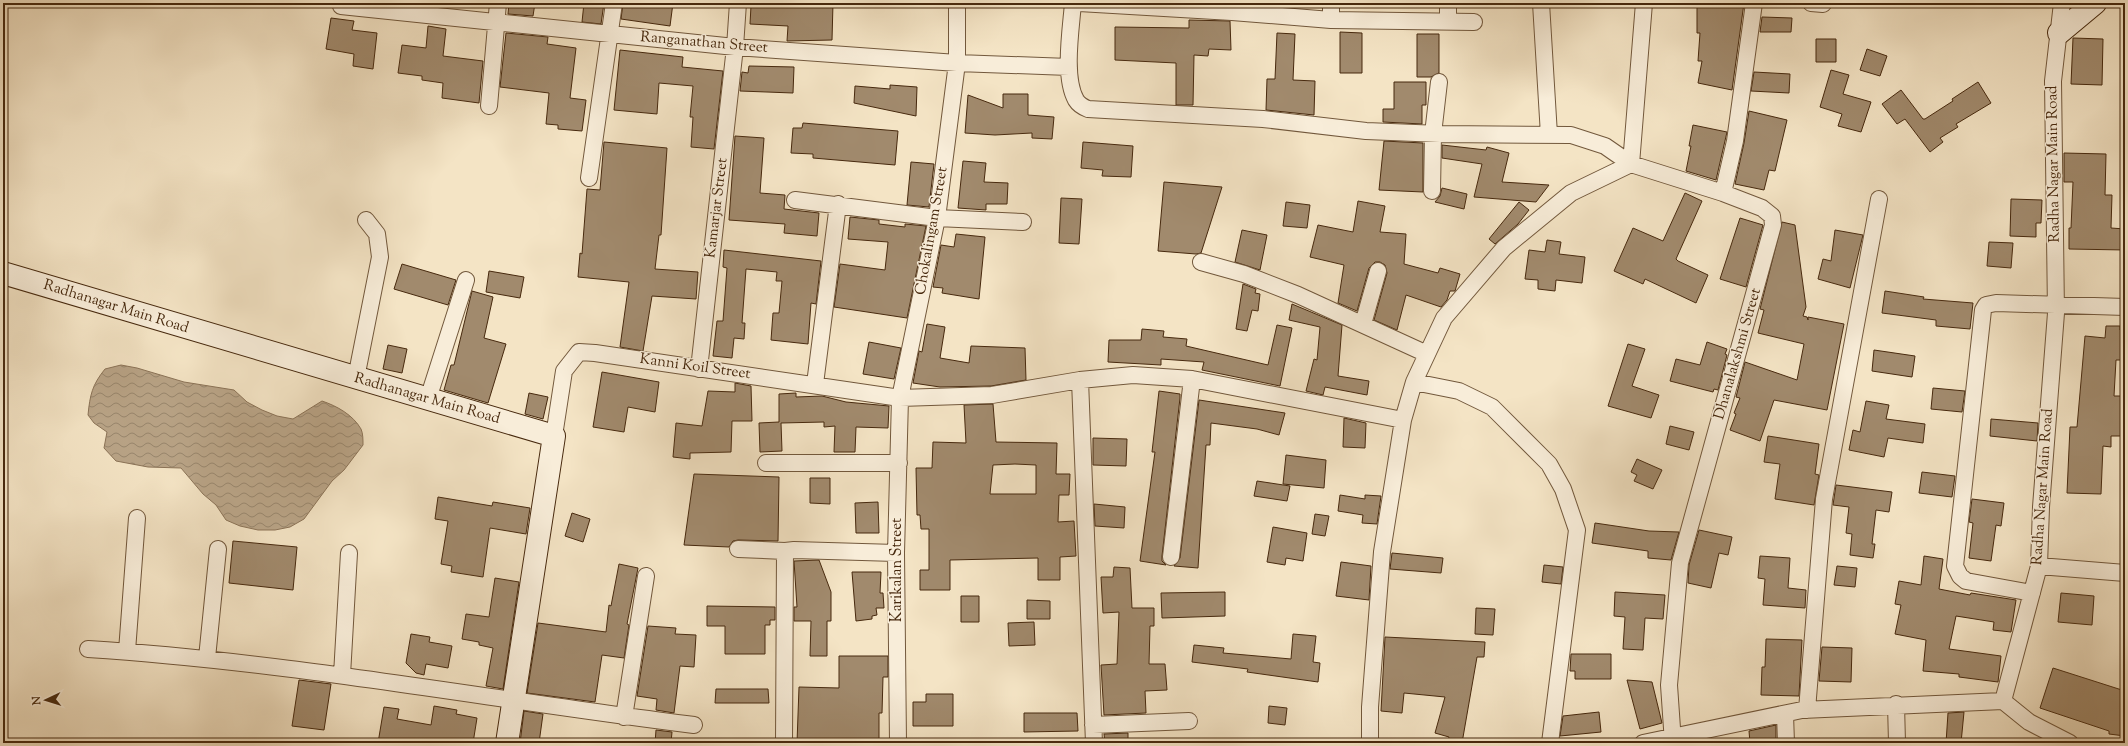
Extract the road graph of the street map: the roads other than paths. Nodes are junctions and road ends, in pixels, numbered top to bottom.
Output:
1 (498, 3) edge
2 (614, 3) edge
3 (738, 3) edge
4 (956, 3) edge
5 (1073, 3) edge
6 (1079, 3) edge
7 (1331, 3) edge
8 (1448, 3) edge
9 (1541, 3) edge
10 (1644, 3) edge
11 (1754, 3) edge
12 (2062, 3) edge
13 (2095, 3) edge
14 (341, 6) dead end
15 (1232, 8) edge
16 (1331, 20) junction
17 (1448, 20) junction
18 (496, 22) junction
19 (1474, 22) dead end
20 (2059, 33) junction
21 (610, 34) junction
22 (736, 47) junction
23 (957, 63) junction
24 (1068, 67) junction
25 (1439, 82) dead end
26 (490, 106) dead end
27 (1433, 134) junction
28 (1548, 135) junction
29 (1631, 164) junction
30 (589, 178) dead end
31 (1432, 191) dead end
32 (1724, 193) junction
33 (1879, 199) dead end
34 (795, 200) dead end
35 (838, 204) junction
36 (936, 218) junction
37 (366, 220) dead end
38 (1023, 222) dead end
39 (1201, 262) dead end
40 (1378, 271) dead end
41 (3, 273) edge
42 (466, 280) dead end
43 (2056, 306) junction
44 (2125, 307) edge
45 (1363, 324) junction
46 (1427, 354) junction
47 (699, 369) junction
48 (356, 378) junction
49 (1192, 379) junction
50 (1080, 380) junction
51 (1414, 382) junction
52 (815, 384) junction
53 (900, 398) junction
54 (428, 399) junction
55 (1402, 420) junction
56 (554, 436) junction
57 (766, 463) dead end
58 (899, 463) junction
59 (137, 518) dead end
60 (218, 549) dead end
61 (738, 549) dead end
62 (785, 551) junction
63 (349, 553) dead end
64 (896, 553) junction
65 (1171, 557) dead end
66 (2039, 566) junction
67 (2125, 573) edge
68 (646, 576) dead end
69 (2032, 592) junction
70 (88, 649) dead end
71 (127, 651) junction
72 (208, 658) junction
73 (342, 675) junction
74 (514, 700) junction
75 (2003, 701) junction
76 (1896, 704) junction
77 (1807, 710) junction
78 (1785, 714) junction
79 (624, 717) junction
80 (1189, 721) dead end
81 (694, 725) dead end
82 (1093, 725) junction
83 (1673, 739) edge
84 (507, 743) edge
85 (784, 743) edge
86 (898, 743) edge
87 (1094, 743) edge
88 (1370, 743) edge
89 (1550, 743) edge
90 (1643, 743) edge
91 (1786, 743) edge
92 (1897, 743) edge
93 (2070, 743) edge

1 - 18 street
2 - 21 street
3 - 22 street, Kamarjar Street
4 - 23 street, Chokalingam Street
5 - 24 street, Dhanalakshmi Street
6 - 15 street
7 - 16 street
8 - 17 street
9 - 28 street
10 - 29 street
11 - 32 street
12 - 20 street, Radha Nagar Main Road
13 - 20 street
14 - 18 street, Ranganathan Street
15 - 16 street
16 - 17 street
17 - 19 street
18 - 21 street, Ranganathan Street
18 - 26 street
20 - 43 street, Radha Nagar Main Road
21 - 22 street, Ranganathan Street
21 - 30 street
22 - 23 street, Ranganathan Street
22 - 47 street, Kamarjar Street
23 - 24 street, Ranganathan Street
23 - 36 street, Chokalingam Street
24 - 27 street, Dhanalakshmi Street
25 - 27 street
27 - 28 street, Dhanalakshmi Street
27 - 31 street
28 - 29 street, Dhanalakshmi Street
29 - 32 street, Dhanalakshmi Street
29 - 46 street
32 - 83 street, Dhanalakshmi Street
33 - 77 street
34 - 35 street
35 - 36 street
35 - 52 street
36 - 38 street
36 - 53 street, Chokalingam Street
37 - 48 street
39 - 45 street
40 - 45 street
41 - 48 street, Radhanagar Main Road
42 - 54 street
43 - 44 street
43 - 66 street, Radha Nagar Main Road
43 - 69 street
45 - 46 street
46 - 51 street
47 - 52 street, Kanni Koil Street
47 - 56 street, Kanni Koil Street
48 - 54 street, Radhanagar Main Road
49 - 50 street, Kanni Koil Street
49 - 55 street, Kanni Koil Street
49 - 65 street
50 - 53 street, Kanni Koil Street
50 - 82 street
51 - 55 street
51 - 89 street
52 - 53 street, Kanni Koil Street
53 - 58 street, Karikalan Street
54 - 56 street, Radhanagar Main Road
55 - 88 street
56 - 74 street
57 - 58 street
58 - 64 street, Karikalan Street
59 - 71 street
60 - 72 street
61 - 62 street
62 - 64 street
62 - 85 street
63 - 73 street
64 - 86 street, Karikalan Street
66 - 67 street
66 - 69 street, Radha Nagar Main Road
68 - 79 street
69 - 75 street, Radha Nagar Main Road
70 - 71 street
71 - 72 street
72 - 73 street
73 - 74 street
74 - 79 street
74 - 84 street
75 - 76 street
75 - 93 street
76 - 77 street
76 - 92 street
77 - 78 street
78 - 83 street
78 - 91 street
79 - 81 street
80 - 82 street
82 - 87 street
83 - 90 street

